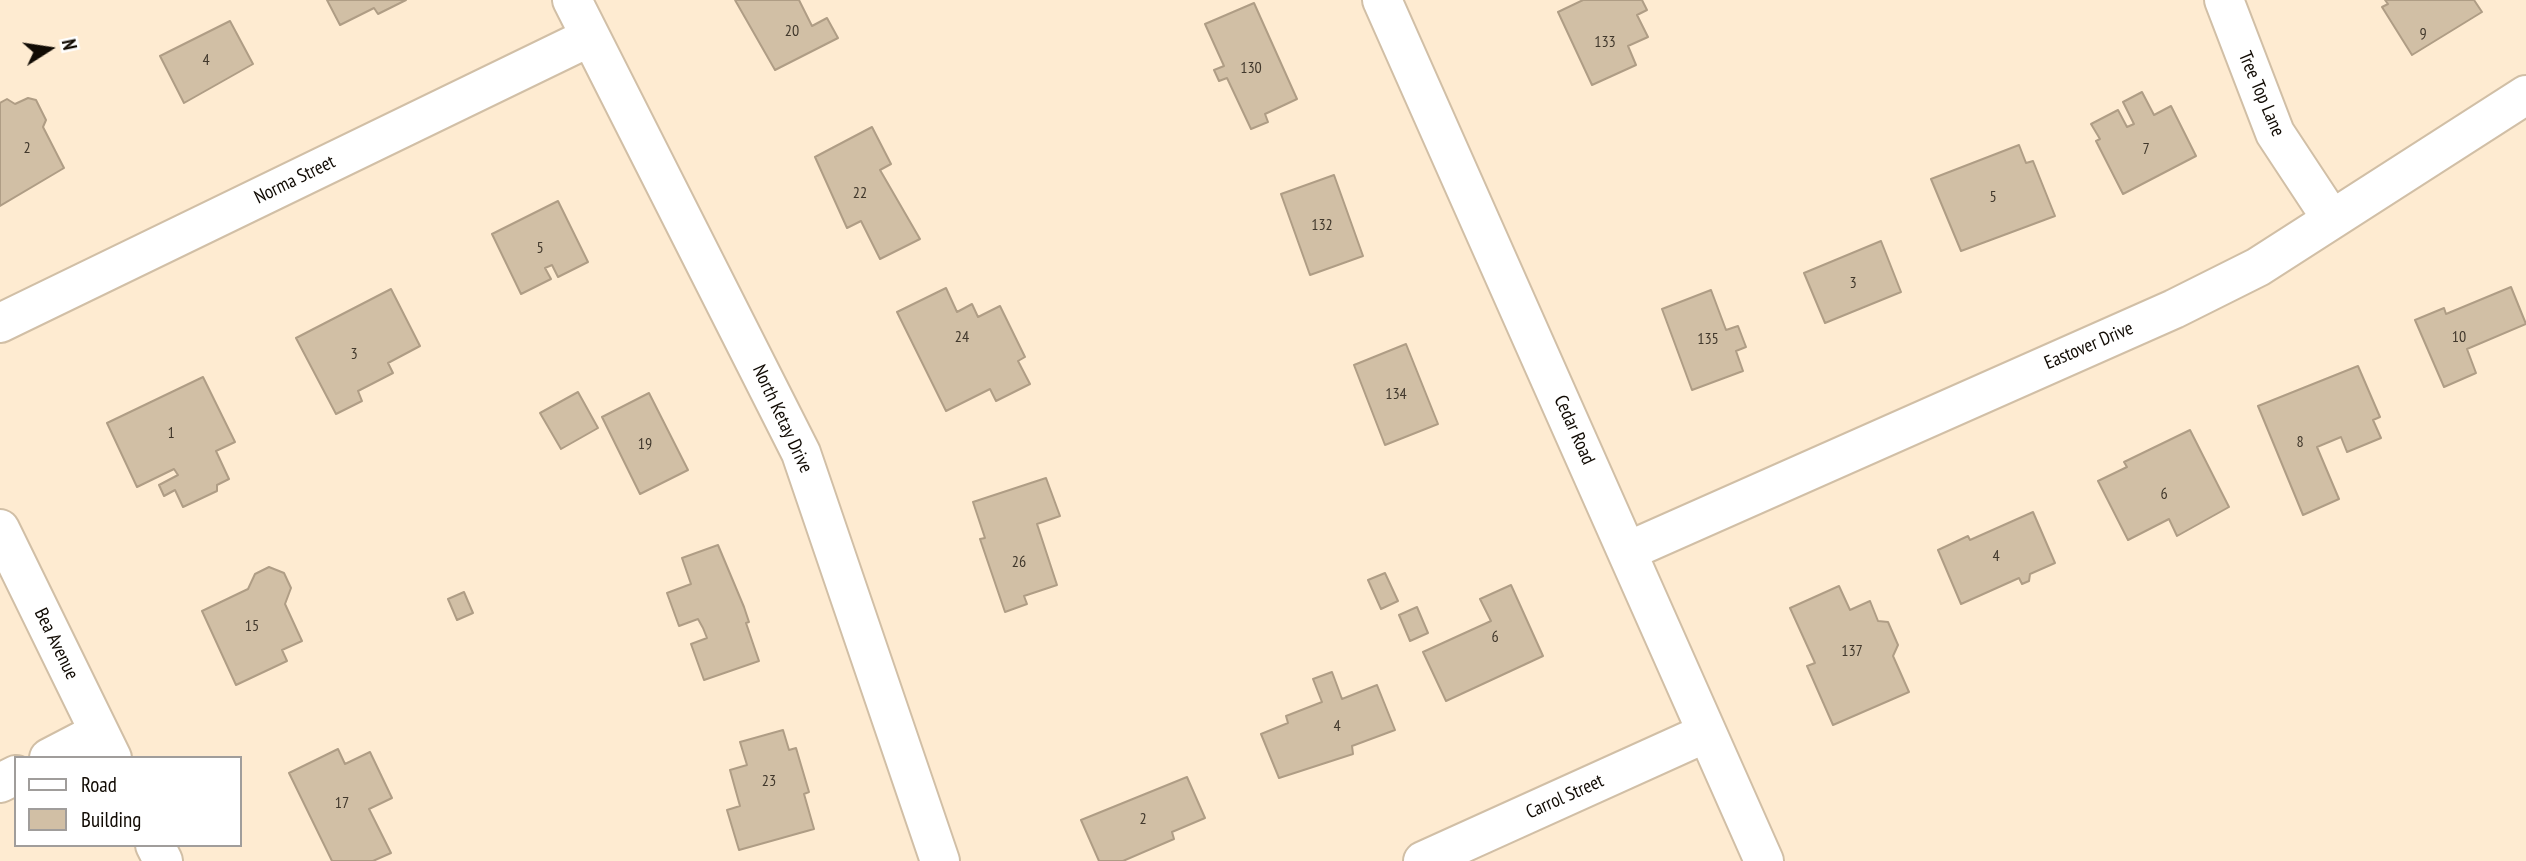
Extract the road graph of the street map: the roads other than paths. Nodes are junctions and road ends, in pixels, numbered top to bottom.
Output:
1 (572, 0) edge
2 (1382, 0) edge
3 (2224, 0) edge
4 (590, 37) junction
5 (2526, 95) edge
6 (2331, 218) junction
7 (0, 323) edge
8 (0, 530) edge
9 (1628, 551) junction
10 (1706, 733) junction
11 (106, 745) edge
12 (58, 756) edge
13 (940, 861) edge
14 (1423, 861) edge
15 (1765, 861) edge

1 - 4 street, North Ketay Drive
2 - 9 street, Cedar Road
3 - 6 street, Tree Top Lane
4 - 7 street, Norma Street
4 - 13 street, North Ketay Drive
5 - 6 street, Eastover Drive
6 - 9 street, Eastover Drive
8 - 11 street, Bea Avenue
9 - 10 street, Cedar Road
10 - 14 street, Carrol Street
10 - 15 street, Cedar Road
11 - 12 street

